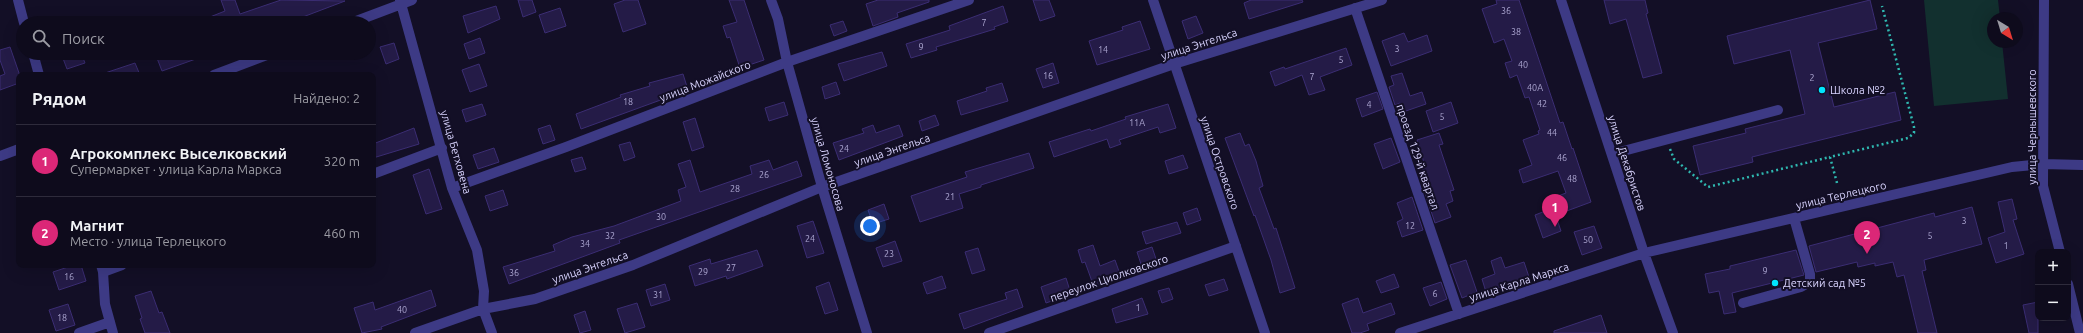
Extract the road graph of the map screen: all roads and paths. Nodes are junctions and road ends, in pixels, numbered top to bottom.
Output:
1 (18, 0) edge
2 (412, 0) edge
3 (771, 0) edge
4 (969, 0) edge
5 (1153, 0) edge
6 (1382, 0) edge
7 (1561, 0) edge
8 (2044, 0) edge
9 (401, 2) edge
10 (1882, 6) dead end
11 (1355, 8) junction
12 (22, 16) edge
13 (368, 16) edge
14 (35, 60) edge
15 (254, 60) edge
16 (787, 62) junction
17 (1174, 64) junction
18 (38, 72) edge
19 (222, 72) edge
20 (1778, 110) dead end
21 (1667, 139) junction
22 (442, 148) junction
23 (16, 150) edge
24 (1612, 154) junction
25 (0, 156) edge
26 (1830, 157) junction
27 (2043, 164) junction
28 (2083, 165) edge
29 (376, 173) edge
30 (1837, 183) dead end
31 (822, 187) junction
32 (452, 188) junction
33 (1794, 218) junction
34 (1236, 246) junction
35 (2059, 249) edge
36 (1644, 253) junction
37 (102, 268) edge
38 (2068, 285) edge
39 (1743, 303) dead end
40 (483, 309) junction
41 (1459, 314) junction
42 (110, 322) junction
43 (79, 333) edge
44 (113, 333) edge
45 (415, 333) edge
46 (492, 333) edge
47 (867, 333) edge
48 (989, 333) edge
49 (1266, 333) edge
50 (1400, 333) edge
51 (1673, 333) edge
52 (2080, 333) edge

1 - 12 street
2 - 9 street
3 - 16 street, улица Ломоносова
4 - 16 street, улица Можайского
5 - 17 street, улица Островского
6 - 11 street, улица Энгельса
7 - 24 street, улица Декабристов
8 - 27 street, улица Чернышевского
9 - 13 street
9 - 22 street, улица Бетховена
10 - 26 path
11 - 17 street, улица Энгельса
11 - 41 street, проезд 129-й квартал
14 - 18 street
15 - 19 street
16 - 31 street, улица Ломоносова
16 - 32 street, улица Можайского
17 - 31 street, улица Энгельса
17 - 34 street, улица Островского
20 - 21 street
21 - 24 street
21 - 26 path
22 - 29 street
22 - 32 street, улица Бетховена
23 - 25 street
24 - 36 street, улица Декабристов
26 - 30 path
27 - 28 street, улица Терлецкого
27 - 33 street, улица Терлецкого
27 - 35 street, улица Чернышевского
31 - 40 street, улица Энгельса
31 - 47 street, улица Ломоносова
32 - 40 street, улица Бетховена
33 - 36 street, улица Терлецкого
33 - 39 street
34 - 48 street, переулок Циолковского
34 - 49 street, улица Островского
36 - 41 street, улица Карла Маркса
36 - 51 street, улица Декабристов
37 - 42 street
38 - 52 street
40 - 45 street, улица Энгельса
40 - 46 street, улица Бетховена
41 - 50 street, улица Карла Маркса
42 - 43 street
42 - 44 street

